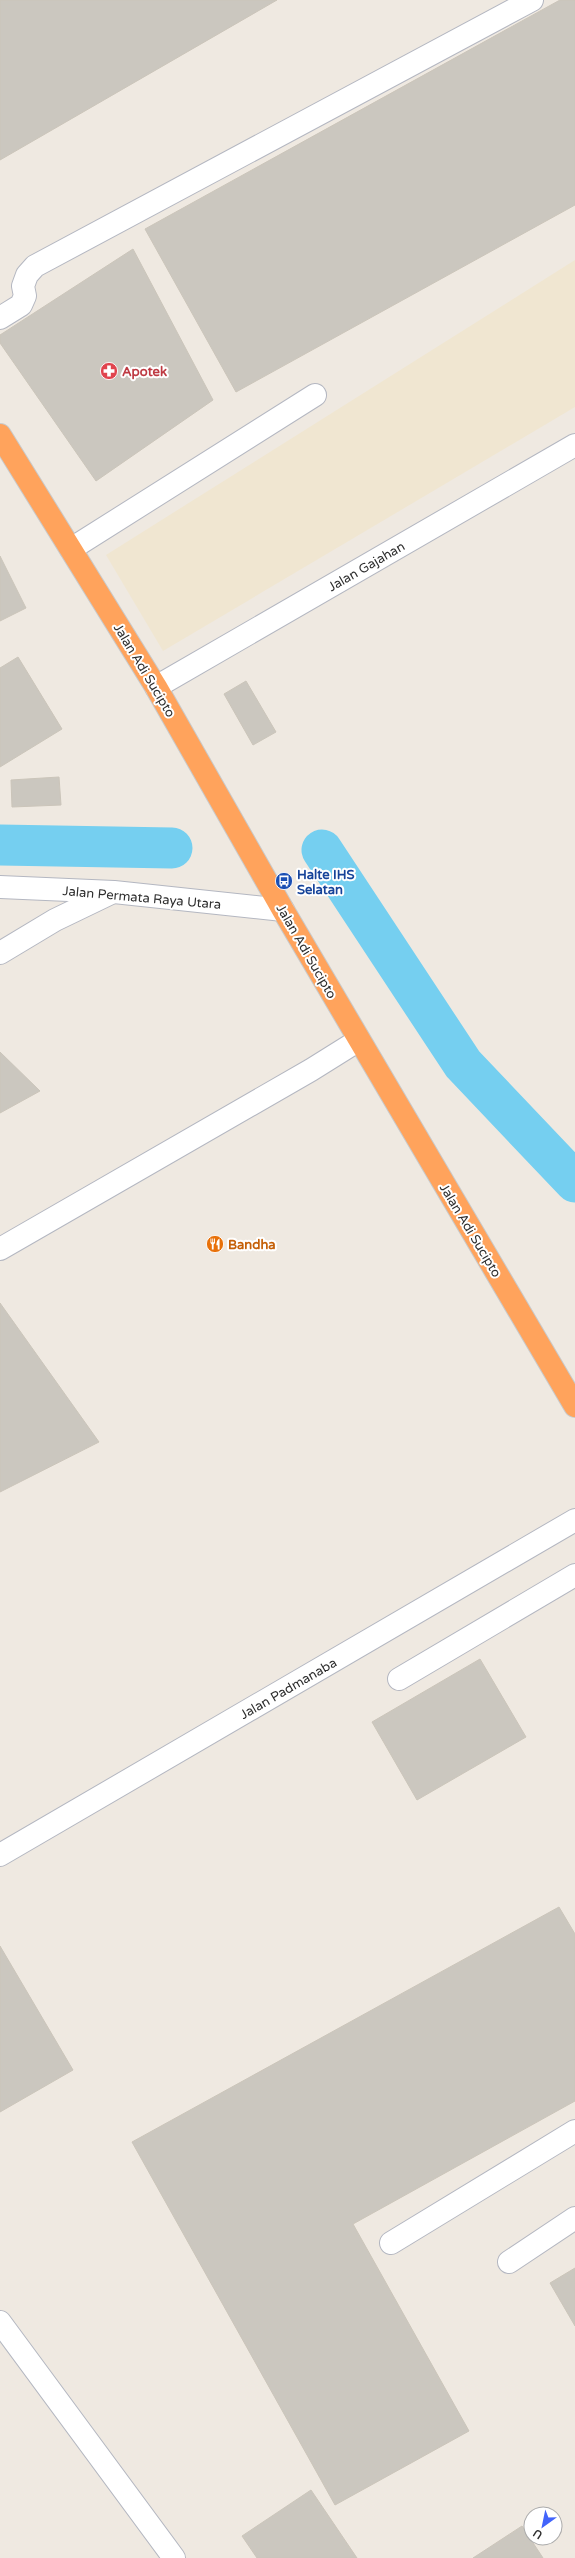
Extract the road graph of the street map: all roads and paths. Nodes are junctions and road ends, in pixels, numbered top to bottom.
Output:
1 (532, 0) edge
2 (0, 318) edge
3 (315, 395) dead end
4 (0, 435) edge
5 (575, 445) edge
6 (6, 456) edge
7 (71, 549) junction
8 (156, 688) junction
9 (0, 887) edge
10 (114, 892) junction
11 (283, 910) junction
12 (0, 953) edge
13 (359, 1040) junction
14 (0, 1249) edge
15 (575, 1406) edge
16 (575, 1520) edge
17 (575, 1575) edge
18 (399, 1679) dead end
19 (0, 1855) edge
20 (575, 2131) edge
21 (575, 2218) edge
22 (391, 2243) dead end
23 (509, 2262) dead end
24 (0, 2322) edge
25 (174, 2558) edge

1 - 2 street
3 - 7 street
4 - 6 highway, Jalan Adi Sucipto
5 - 8 street, Jalan Gajahan
6 - 7 highway, Jalan Adi Sucipto
7 - 8 highway, Jalan Adi Sucipto
8 - 11 highway, Jalan Adi Sucipto
9 - 10 street, Jalan Permata Raya Utara
10 - 11 street, Jalan Permata Raya Utara
10 - 12 street
11 - 13 highway, Jalan Adi Sucipto
13 - 14 street
13 - 15 highway, Jalan Adi Sucipto
16 - 19 street, Jalan Padmanaba
17 - 18 street
20 - 22 street
21 - 23 street
24 - 25 street

